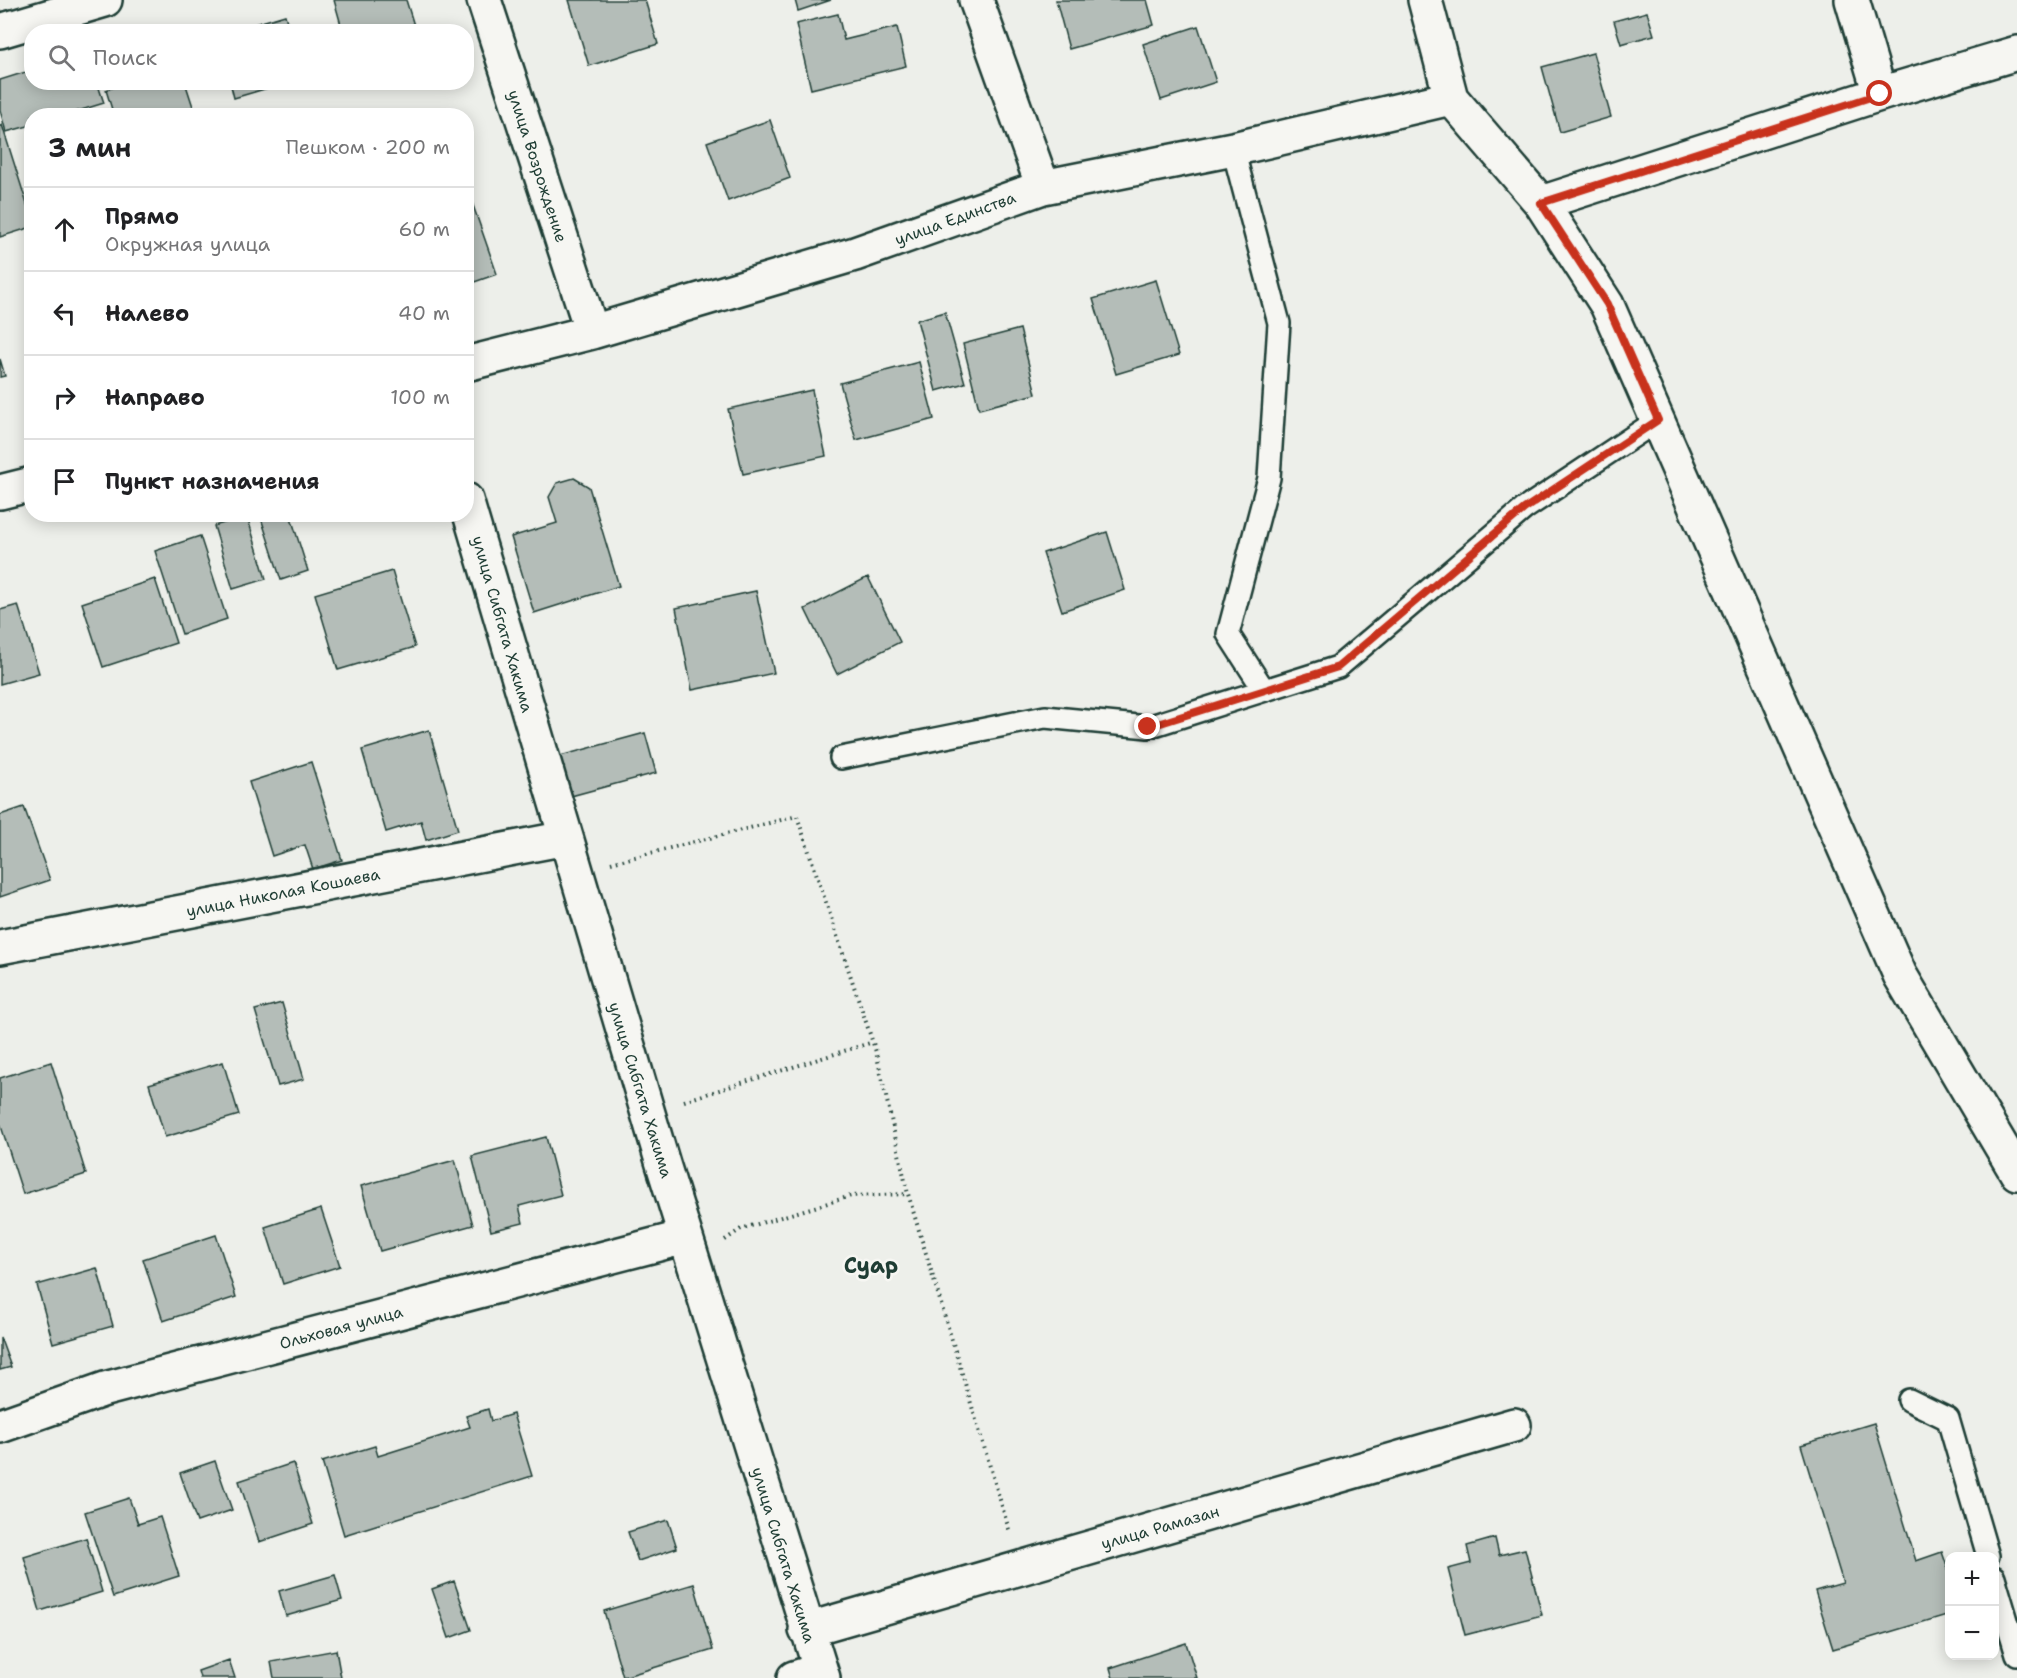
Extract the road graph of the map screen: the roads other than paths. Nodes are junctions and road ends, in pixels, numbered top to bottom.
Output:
1 (105, 0) edge
2 (484, 0) edge
3 (976, 0) edge
4 (1425, 0) edge
5 (1852, 0) edge
6 (0, 31) edge
7 (2017, 53) edge
8 (1880, 94) junction
9 (1451, 98) junction
10 (1233, 149) junction
11 (1043, 187) junction
12 (1541, 203) junction
13 (592, 332) junction
14 (474, 362) edge
15 (1658, 420) junction
16 (24, 486) edge
17 (0, 492) edge
18 (473, 522) edge
19 (1264, 690) junction
20 (841, 758) dead end
21 (566, 838) junction
22 (0, 947) edge
23 (2017, 1173) edge
24 (689, 1250) junction
25 (1909, 1400) dead end
26 (1514, 1425) dead end
27 (0, 1426) edge
28 (1987, 1552) edge
29 (1999, 1591) edge
30 (806, 1630) junction
31 (2017, 1654) edge
32 (812, 1675) edge

1 - 6 street
2 - 13 street, улица Возрождение
3 - 11 street
4 - 9 street
5 - 8 street
7 - 8 street
8 - 12 street
9 - 10 street, улица Единства
9 - 12 street
10 - 11 street, улица Единства
10 - 19 lane
11 - 13 street, улица Единства
12 - 15 street
13 - 14 street, улица Единства
15 - 19 lane
15 - 23 street
16 - 17 street
18 - 21 street, улица Сибгата Хакима
19 - 20 lane
21 - 22 street, улица Николая Кошаева
21 - 24 street, улица Сибгата Хакима
24 - 27 street, Ольховая улица
24 - 30 street, улица Сибгата Хакима
25 - 28 lane
26 - 30 street, улица Рамазан
29 - 31 lane
30 - 32 street, улица Сибгата Хакима

